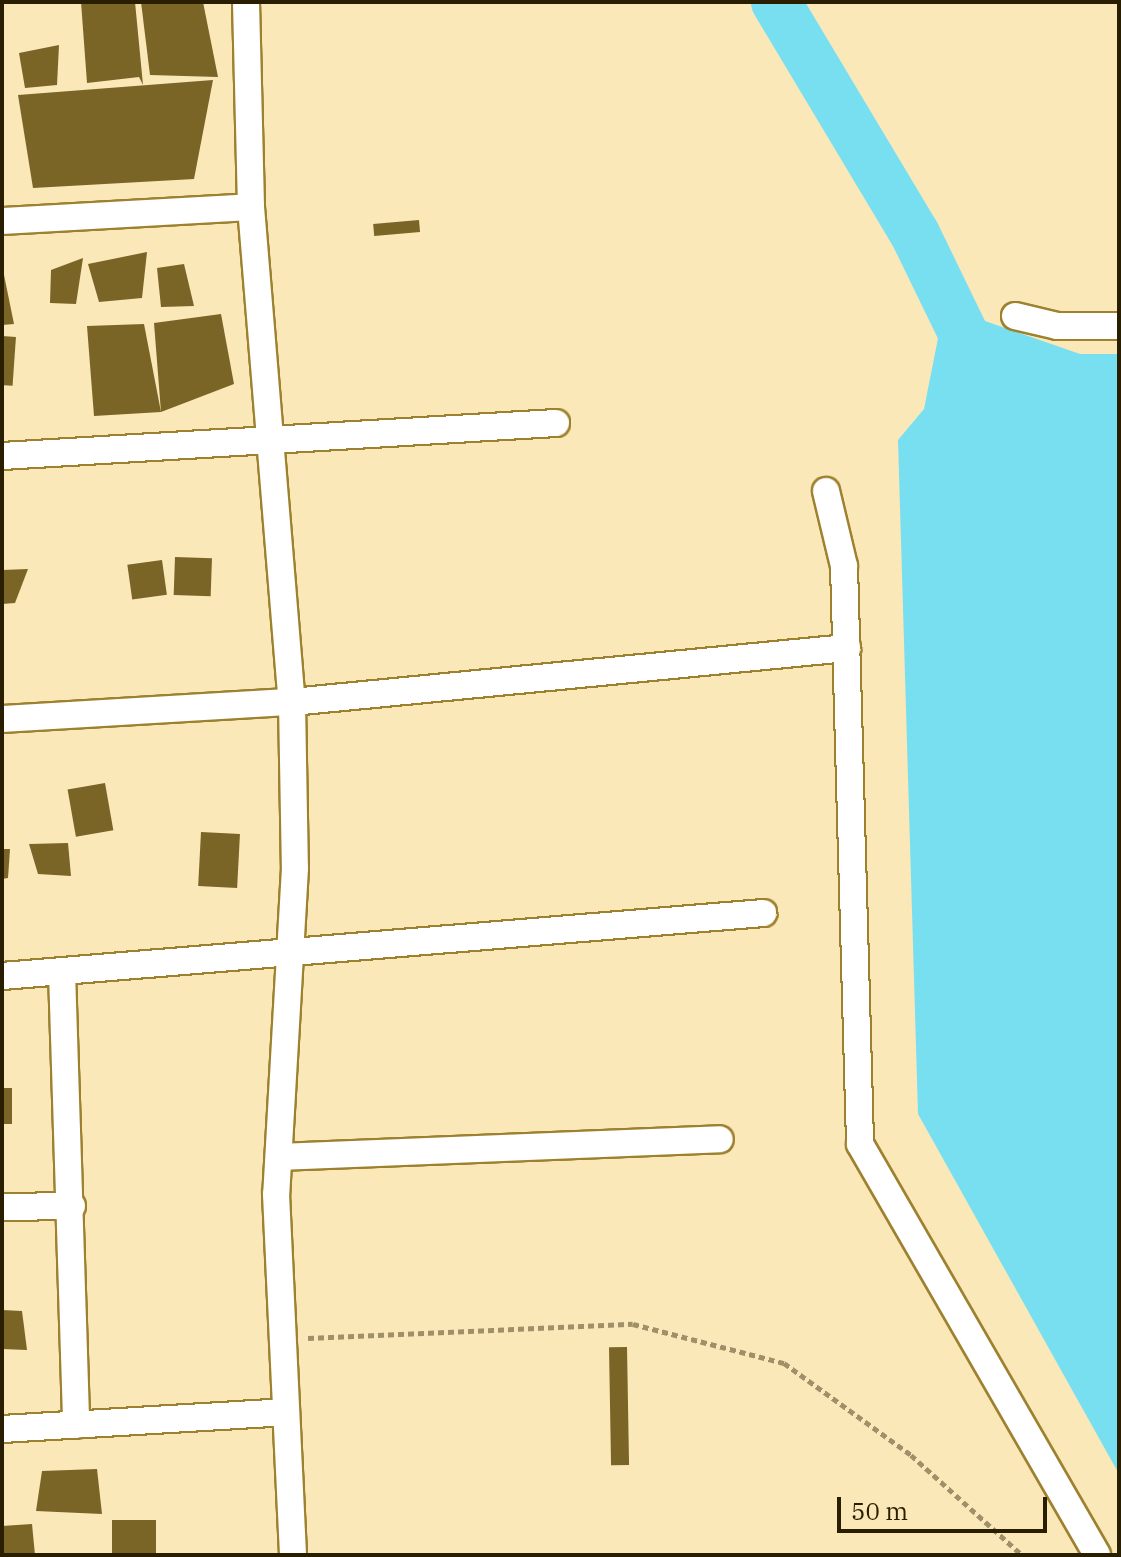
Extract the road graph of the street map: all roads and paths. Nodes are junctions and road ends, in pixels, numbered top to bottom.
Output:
1 (246, 2) edge
2 (251, 207) junction
3 (2, 221) edge
4 (1015, 316) dead end
5 (1119, 326) edge
6 (556, 423) dead end
7 (267, 437) junction
8 (2, 456) edge
9 (826, 491) dead end
10 (847, 648) junction
11 (292, 702) junction
12 (2, 719) edge
13 (763, 913) dead end
14 (289, 957) junction
15 (62, 972) junction
16 (2, 976) edge
17 (720, 1139) dead end
18 (279, 1157) junction
19 (72, 1206) junction
20 (2, 1207) edge
21 (279, 1339) junction
22 (284, 1412) junction
23 (76, 1425) junction
24 (2, 1429) edge
25 (293, 1555) edge
26 (1022, 1555) edge
27 (1097, 1555) edge

1 - 2 street
2 - 3 street
2 - 7 street
4 - 5 street
6 - 7 street
7 - 8 street
7 - 11 street
9 - 10 street
10 - 11 street
10 - 27 street
11 - 12 street
11 - 14 street
13 - 14 street
14 - 15 street
14 - 18 street
15 - 16 street
15 - 19 street
17 - 18 street
18 - 21 street
19 - 20 street
19 - 23 street
21 - 22 street
21 - 26 path
22 - 23 street
22 - 25 street
23 - 24 street

